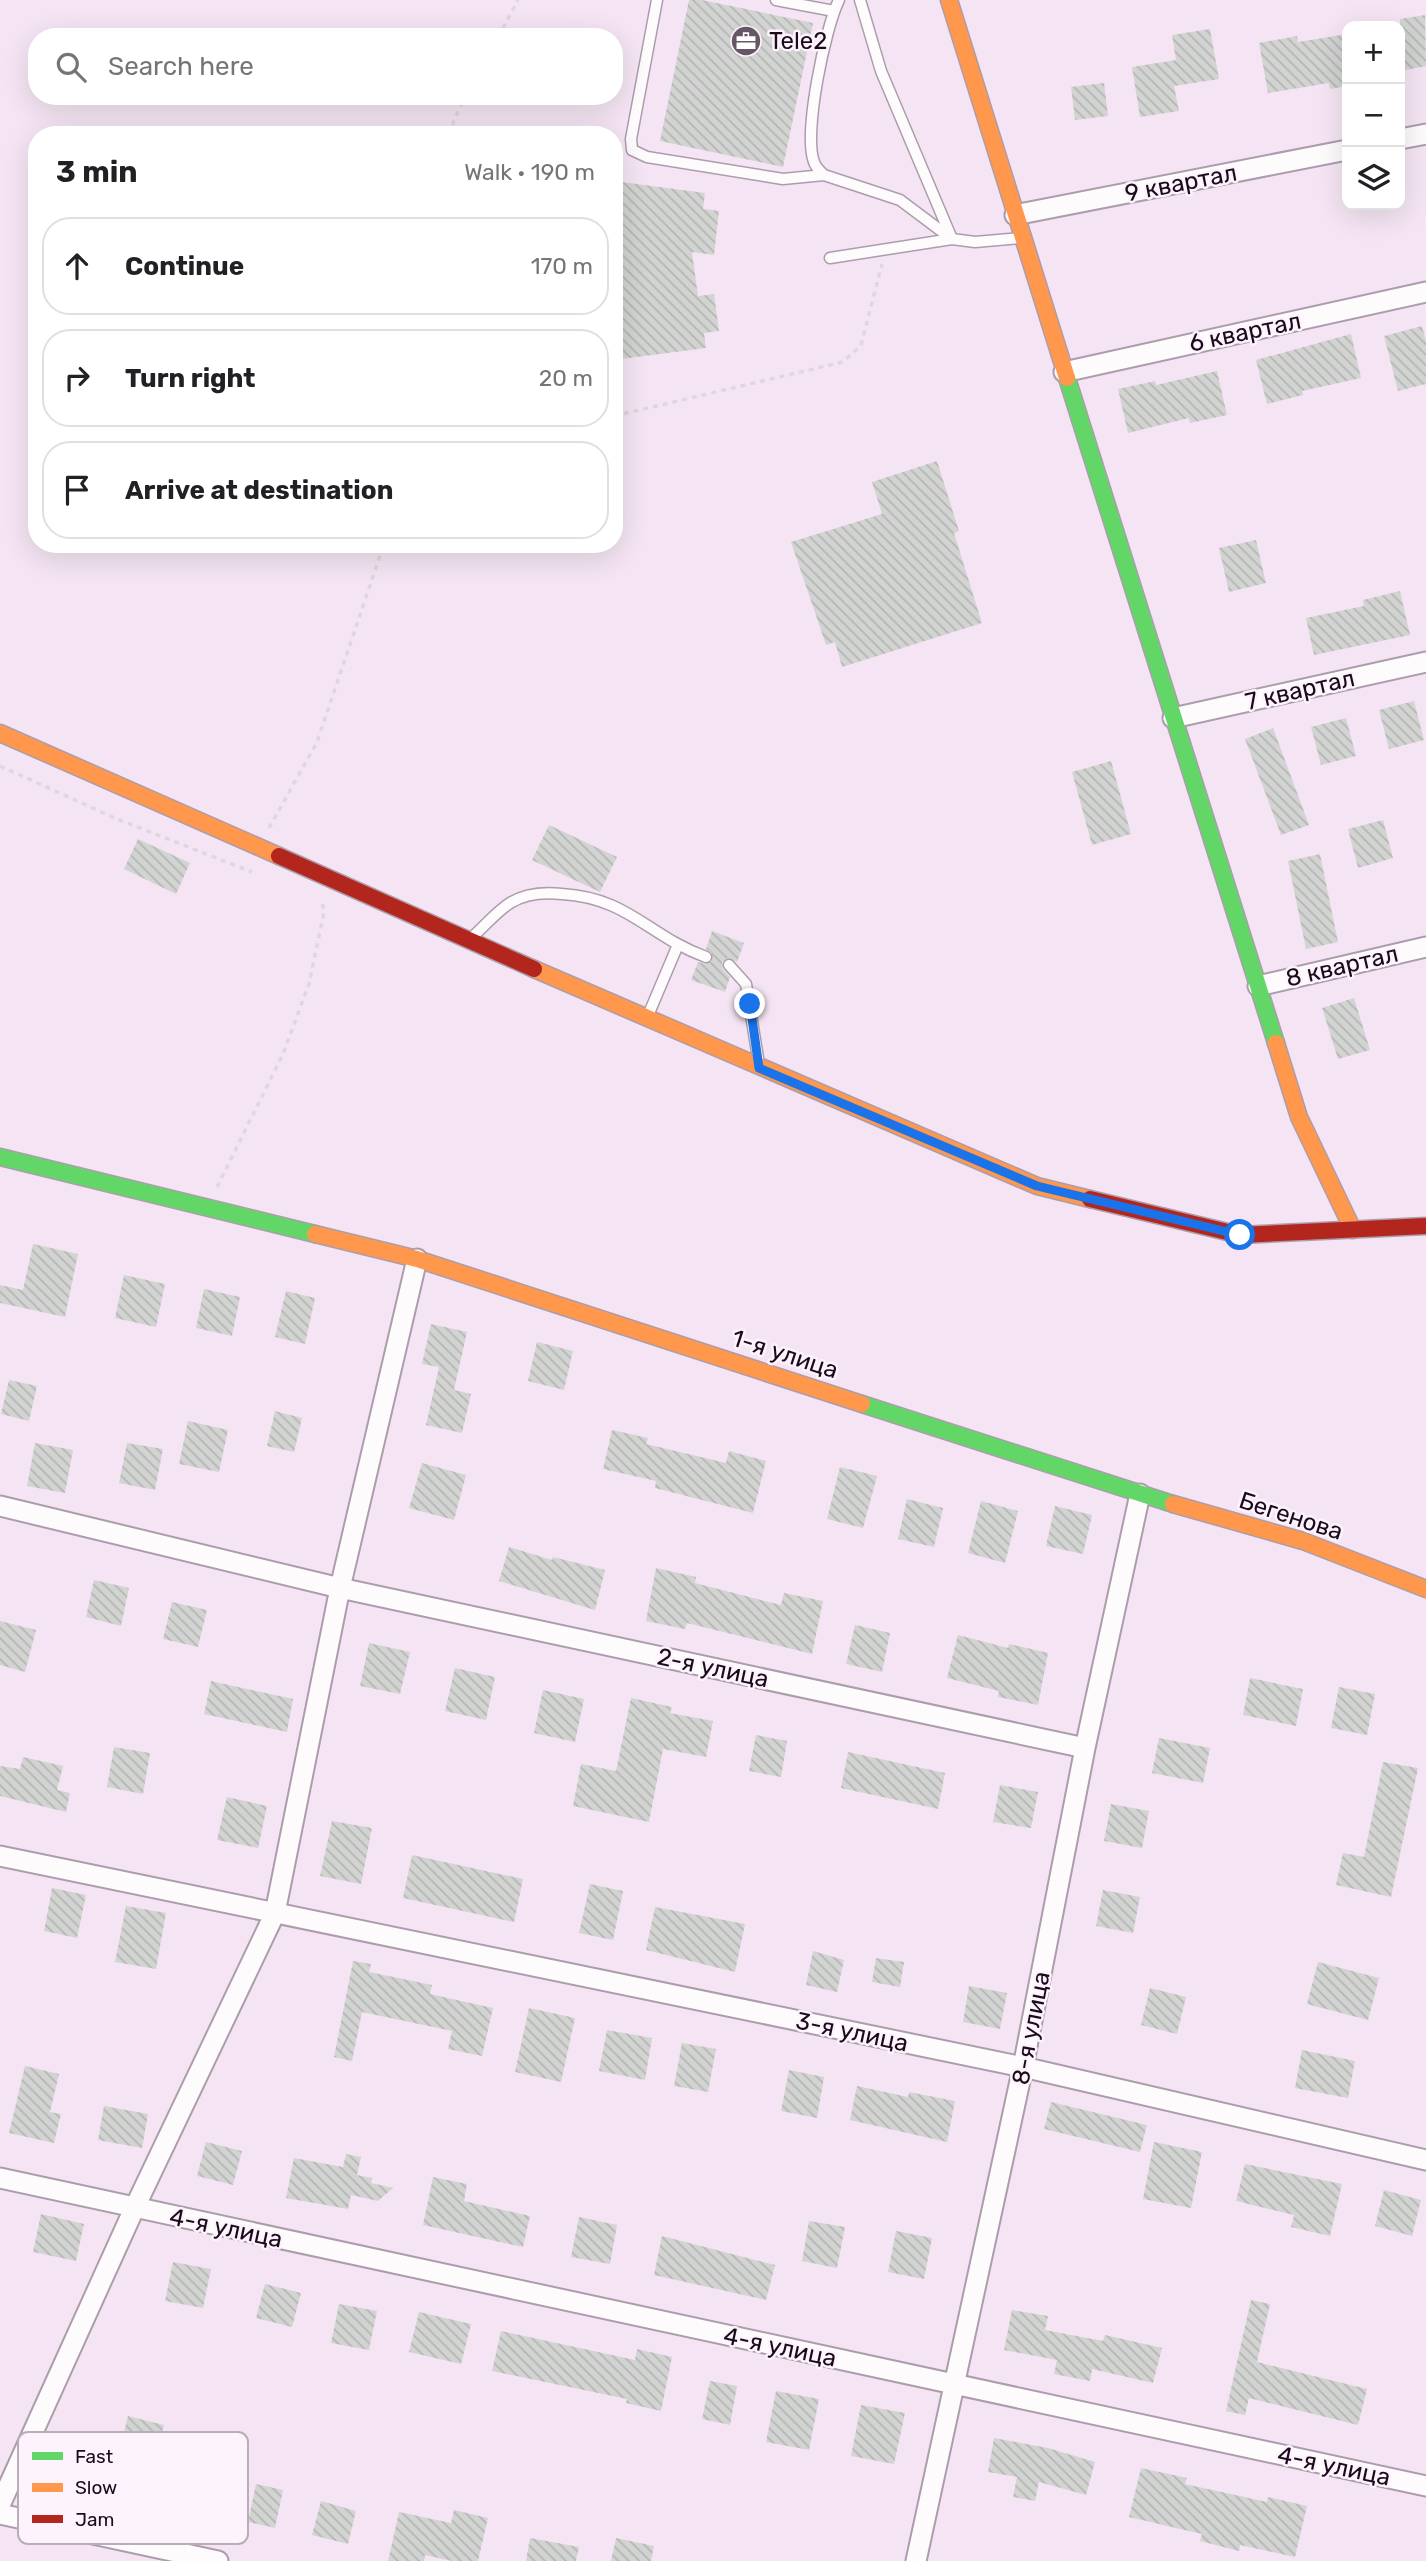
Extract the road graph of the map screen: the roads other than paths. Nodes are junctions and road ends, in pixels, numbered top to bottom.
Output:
1 (657, 0) edge
2 (776, 0) edge
3 (839, 0) edge
4 (860, 0) edge
5 (948, 0) edge
6 (834, 11) junction
7 (1426, 134) edge
8 (1405, 138) edge
9 (1342, 151) edge
10 (824, 175) junction
11 (1015, 215) junction
12 (1022, 238) junction
13 (952, 239) junction
14 (830, 258) dead end
15 (1426, 292) edge
16 (1064, 372) junction
17 (1426, 662) edge
18 (1173, 718) junction
19 (0, 733) edge
20 (469, 940) junction
21 (677, 947) junction
22 (1426, 947) edge
23 (706, 957) dead end
24 (729, 965) dead end
25 (1258, 986) junction
26 (647, 1019) junction
27 (759, 1068) junction
28 (0, 1157) edge
29 (1426, 1226) edge
30 (1353, 1230) junction
31 (417, 1259) junction
32 (1140, 1494) junction
33 (0, 1506) edge
34 (340, 1588) junction
35 (1426, 1589) edge
36 (1085, 1748) junction
37 (0, 1856) edge
38 (275, 1913) junction
39 (1023, 2067) junction
40 (1426, 2160) edge
41 (0, 2178) edge
42 (134, 2209) junction
43 (955, 2385) junction
44 (33, 2432) edge
45 (18, 2465) edge
46 (1426, 2486) edge
47 (0, 2505) edge
48 (0, 2514) edge
49 (18, 2518) edge
50 (139, 2544) edge
51 (218, 2561) edge
52 (916, 2561) edge

1 - 10 lane
2 - 6 lane
3 - 6 lane
4 - 13 lane
5 - 11 street
6 - 10 lane
7 - 8 street
9 - 11 street, 9 квартал
10 - 13 lane
11 - 12 street
12 - 13 lane
12 - 16 street
13 - 14 lane
15 - 16 street, 6 квартал
16 - 18 street
17 - 18 street, 7 квартал
18 - 25 street
19 - 20 street
20 - 21 lane
20 - 26 street
21 - 23 lane
21 - 26 lane
22 - 25 street, 8 квартал
24 - 27 lane
25 - 30 street
26 - 27 street
27 - 30 street
28 - 31 street, 1-я улица
29 - 30 street
31 - 32 street, 1-я улица
31 - 34 street
32 - 35 street, Бегенова
32 - 36 street, 8-я улица
33 - 34 street, 2-я улица
34 - 36 street, 2-я улица
34 - 38 street
36 - 39 street, 8-я улица
37 - 38 street, 3-я улица
38 - 39 street, 3-я улица
38 - 42 street
39 - 40 street, 3-я улица
39 - 43 street, 8-я улица
41 - 42 street, 4-я улица
42 - 43 street, 4-я улица
42 - 44 street
43 - 46 street, 4-я улица
43 - 52 street, 8-я улица
45 - 47 street
48 - 49 street
50 - 51 street

